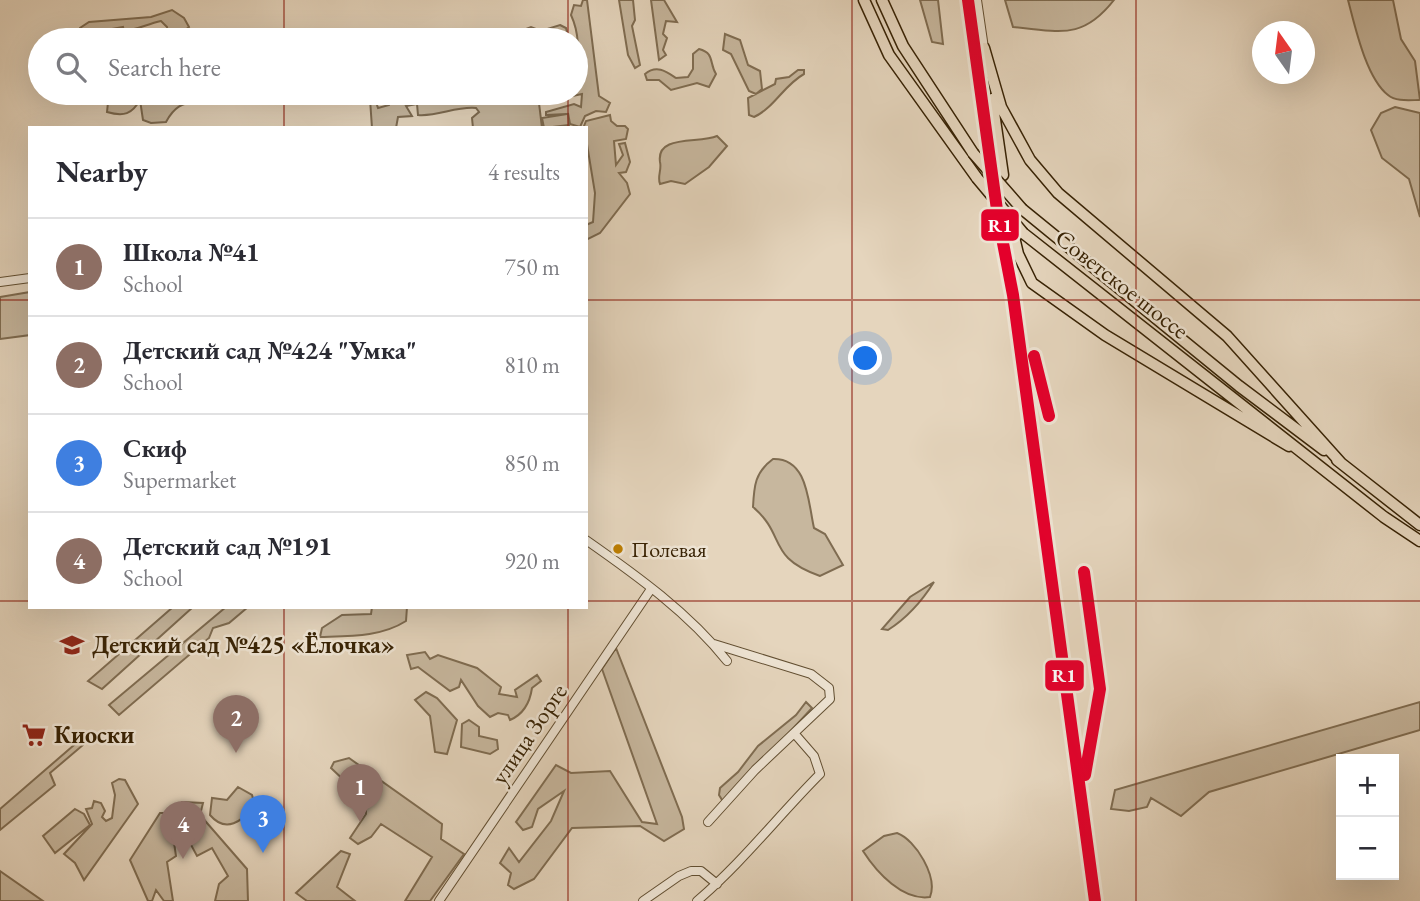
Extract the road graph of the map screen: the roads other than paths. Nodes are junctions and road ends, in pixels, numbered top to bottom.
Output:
1 (864, 0) edge
2 (882, 0) edge
3 (977, 0) edge
4 (985, 47) junction
5 (1003, 175) dead end
6 (1018, 233) junction
7 (28, 278) edge
8 (0, 282) edge
9 (1307, 455) junction
10 (1341, 463) junction
11 (1399, 511) junction
12 (1391, 522) junction
13 (1420, 525) edge
14 (1420, 541) edge
15 (588, 542) edge
16 (651, 589) junction
17 (714, 644) junction
18 (727, 661) dead end
19 (794, 733) junction
20 (708, 822) dead end
21 (717, 884) junction
22 (439, 901) edge
23 (643, 901) edge
24 (697, 901) edge

1 - 6 highway, Советское шоссе, bridge
2 - 10 highway, Советское шоссе, bridge
3 - 4 street
4 - 5 highway
4 - 10 highway
6 - 9 highway, Советское шоссе
6 - 9 highway
7 - 8 street
9 - 12 highway, Советское шоссе
10 - 11 highway, Советское шоссе
11 - 12 highway
11 - 13 highway, Советское шоссе
12 - 14 highway, Советское шоссе
15 - 16 street
16 - 17 street
16 - 22 street, улица Зорге
17 - 18 street
17 - 19 street
19 - 20 street
19 - 21 street
21 - 23 street
21 - 24 street

